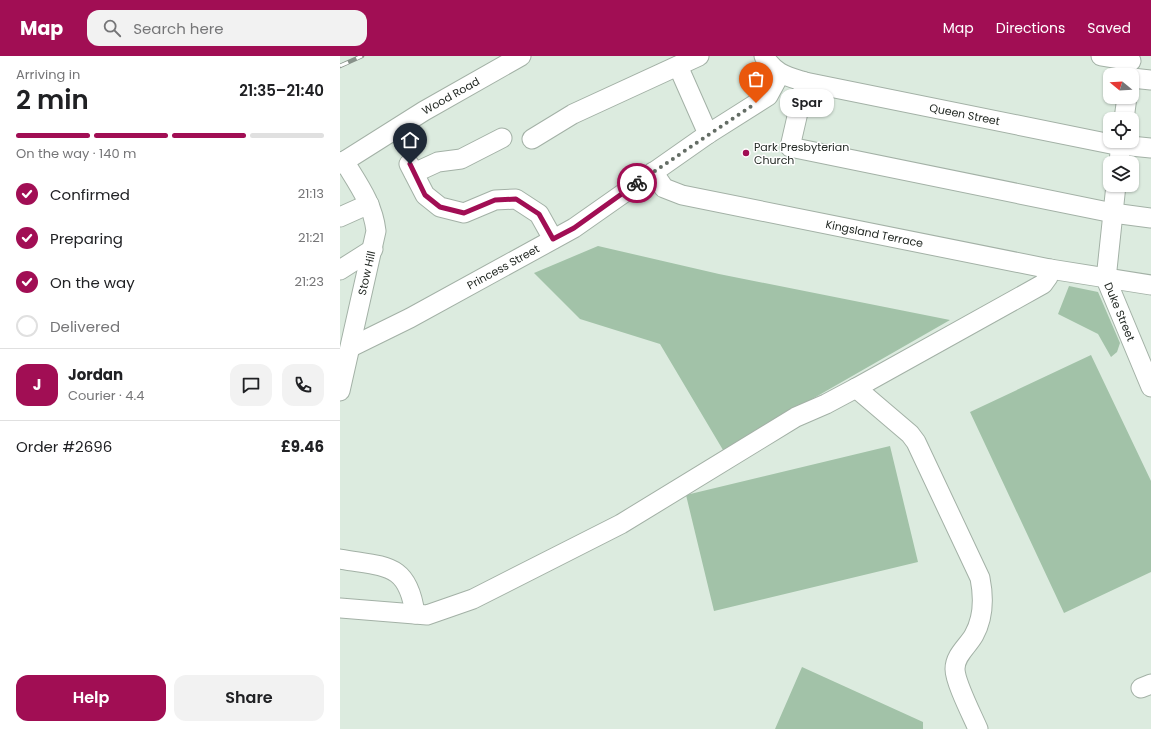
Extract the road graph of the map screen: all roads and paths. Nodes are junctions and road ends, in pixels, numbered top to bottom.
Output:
1 (521, 56) edge
2 (700, 56) edge
3 (764, 56) edge
4 (1101, 56) edge
5 (678, 66) junction
6 (1131, 68) edge
7 (1139, 73) edge
8 (780, 74) junction
9 (1151, 80) edge
10 (805, 82) junction
11 (708, 134) junction
12 (502, 138) dead end
13 (532, 139) dead end
14 (1151, 148) edge
15 (1120, 150) edge
16 (342, 162) edge
17 (653, 172) junction
18 (1115, 192) edge
19 (369, 204) junction
20 (1113, 213) junction
21 (340, 217) edge
22 (1151, 218) edge
23 (553, 239) junction
24 (373, 250) junction
25 (1050, 269) junction
26 (340, 270) edge
27 (1106, 279) junction
28 (1151, 285) edge
29 (351, 347) junction
30 (1144, 350) edge
31 (1151, 387) edge
32 (856, 388) junction
33 (340, 391) edge
34 (340, 559) edge
35 (340, 608) edge
36 (416, 614) junction
37 (978, 729) edge

1 - 16 street, Wood Road
2 - 5 street
3 - 8 street
4 - 6 street
5 - 11 street
5 - 13 street
7 - 9 street
8 - 10 street, Queen Street
8 - 11 street, Princess Street
10 - 15 street, Queen Street
10 - 20 street
11 - 17 street, Princess Street
12 - 23 street
14 - 15 street, Queen Street
16 - 19 street, Stow Hill
17 - 23 street, Princess Street
17 - 25 street, Kingsland Terrace
18 - 20 street, Duke Street
19 - 21 street
19 - 24 street, Stow Hill
20 - 22 street
20 - 27 street, Duke Street
23 - 29 street, Princess Street
24 - 26 street
24 - 29 street, Stow Hill
25 - 27 street, Kingsland Terrace
25 - 32 street
27 - 28 street, Kingsland Terrace
27 - 30 street, Duke Street
29 - 33 street, Stow Hill
30 - 31 street, Duke Street
32 - 36 street
32 - 37 street
34 - 36 street
35 - 36 street

